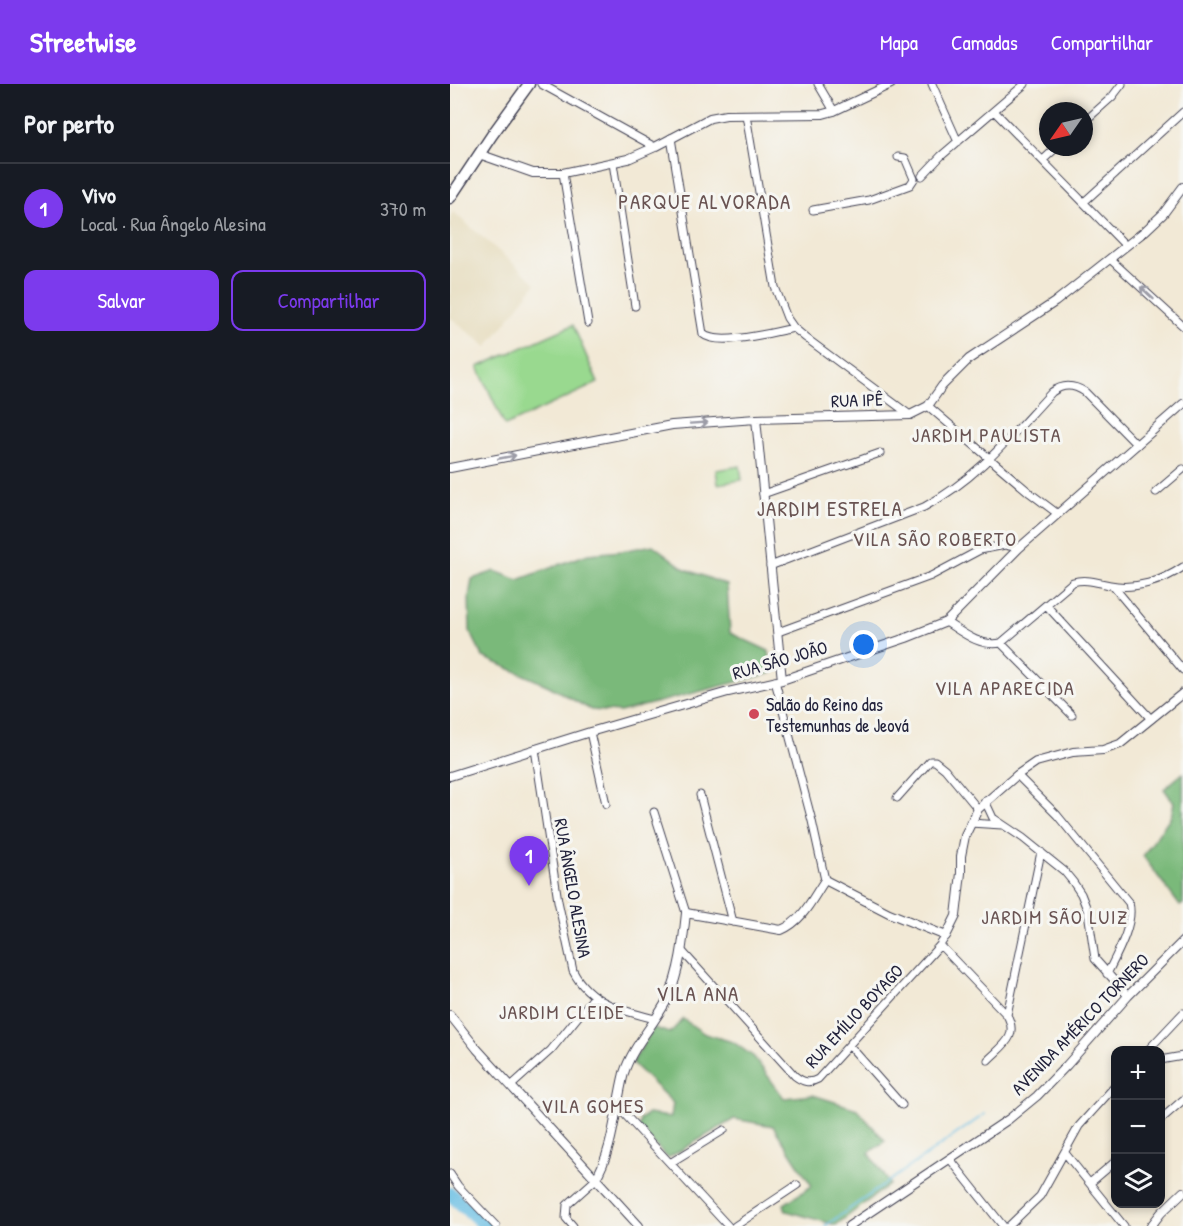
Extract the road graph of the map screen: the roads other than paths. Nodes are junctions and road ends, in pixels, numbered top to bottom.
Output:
1 (521, 84) edge
2 (529, 84) edge
3 (541, 84) edge
4 (818, 84) edge
5 (891, 84) edge
6 (932, 84) edge
7 (1025, 84) edge
8 (1122, 84) edge
9 (834, 111) junction
10 (994, 111) junction
11 (1183, 112) edge
12 (1093, 114) edge
13 (746, 115) junction
14 (671, 138) junction
15 (958, 142) junction
16 (655, 147) junction
17 (476, 153) junction
18 (1047, 156) edge
19 (898, 157) dead end
20 (1043, 160) junction
21 (613, 163) junction
22 (563, 173) junction
23 (922, 176) dead end
24 (450, 186) edge
25 (1183, 187) edge
26 (450, 198) edge
27 (1084, 202) junction
28 (813, 210) dead end
29 (1126, 246) junction
30 (1110, 259) junction
31 (634, 306) dead end
32 (588, 323) dead end
33 (1183, 326) edge
34 (794, 328) junction
35 (1183, 404) edge
36 (928, 406) junction
37 (910, 415) junction
38 (756, 419) junction
39 (1137, 445) junction
40 (880, 453) dead end
41 (991, 459) junction
42 (450, 468) edge
43 (1183, 469) edge
44 (1156, 492) dead end
45 (763, 494) junction
46 (1058, 514) junction
47 (1019, 548) junction
48 (770, 566) junction
49 (1183, 567) edge
50 (1113, 586) junction
51 (1046, 605) junction
52 (946, 622) junction
53 (778, 632) junction
54 (1001, 643) junction
55 (1183, 670) edge
56 (779, 680) junction
57 (1183, 693) edge
58 (1072, 715) dead end
59 (1151, 719) junction
60 (590, 732) junction
61 (535, 749) junction
62 (1017, 775) junction
63 (450, 776) edge
64 (700, 795) dead end
65 (897, 798) dead end
66 (985, 801) junction
67 (606, 804) dead end
68 (978, 809) junction
69 (654, 812) dead end
70 (970, 823) junction
71 (1002, 825) junction
72 (1041, 852) junction
73 (825, 880) junction
74 (686, 913) junction
75 (733, 922) junction
76 (946, 936) junction
77 (1183, 941) edge
78 (940, 945) junction
79 (682, 951) junction
80 (1107, 974) junction
81 (1128, 996) junction
82 (594, 997) junction
83 (1183, 1013) edge
84 (1007, 1015) junction
85 (450, 1016) edge
86 (654, 1019) junction
87 (849, 1046) junction
88 (1152, 1046) edge
89 (1183, 1056) edge
90 (1165, 1059) edge
91 (988, 1060) dead end
92 (512, 1086) junction
93 (1111, 1091) edge
94 (1183, 1100) edge
95 (902, 1105) dead end
96 (617, 1106) junction
97 (1165, 1116) edge
98 (724, 1130) dead end
99 (1065, 1153) junction
100 (950, 1160) junction
101 (670, 1163) junction
102 (1111, 1165) edge
103 (450, 1174) edge
104 (595, 1180) junction
105 (1090, 1183) junction
106 (796, 1185) dead end
107 (1183, 1192) edge
108 (571, 1225) edge
109 (496, 1226) edge
110 (639, 1226) edge
111 (728, 1226) edge
112 (735, 1226) edge
113 (849, 1226) edge
114 (1003, 1226) edge
115 (1009, 1226) edge
116 (1124, 1226) edge
117 (1151, 1226) edge

1 - 17 main road
2 - 17 main road
3 - 16 street
4 - 9 street
5 - 9 street
6 - 15 street
7 - 10 street
8 - 12 street
9 - 13 street
10 - 15 street
10 - 20 street
11 - 27 street
13 - 14 street
13 - 34 street
14 - 16 street
14 - 34 street
15 - 23 street
16 - 21 street
17 - 22 street
17 - 24 main road
17 - 26 main road
18 - 20 street
19 - 28 street
20 - 27 street
21 - 22 street
21 - 31 street
22 - 32 street
25 - 29 street, RUA IPÊ
27 - 29 street
29 - 30 street, RUA IPÊ
33 -> 30 street
30 - 36 street, RUA IPÊ
34 - 37 street
35 - 39 street, RUA SÃO JOÃO
36 - 37 street, RUA IPÊ
36 - 41 street
37 - 38 street, RUA IPÊ
42 -> 38 street, RUA IPÊ
38 - 45 street
39 - 41 street
39 - 46 street, RUA SÃO JOÃO
40 - 45 street
41 - 46 street
41 - 48 street
43 - 44 street
45 - 48 street
46 - 47 street, RUA SÃO JOÃO
47 - 52 street, RUA SÃO JOÃO
47 - 53 street
48 - 53 street
49 - 50 street
50 - 51 street
50 - 55 street
51 - 54 street
51 - 59 street
52 - 54 street
52 - 56 street, RUA SÃO JOÃO
53 - 56 street
54 - 58 street
56 - 60 street, RUA SÃO JOÃO
56 - 73 street
57 - 59 street
59 - 62 street
60 - 61 street, RUA SÃO JOÃO
60 - 67 street
61 - 63 street, RUA SÃO JOÃO
61 - 82 street, RUA ÂNGELO ALESINA
62 - 66 street
62 - 80 street
64 - 75 street
65 - 68 street
66 - 68 street
66 - 71 street
68 - 70 street
69 - 74 street
70 - 71 street
70 - 76 street
71 - 72 street
72 - 80 street
72 - 84 street
73 - 75 street
73 - 76 street
74 - 75 street
74 - 79 street
76 - 78 street, RUA EMÍLIO BOYAGO
77 - 81 street, AVENIDA AMÉRICO TORNERO
78 - 84 street
78 - 87 street, RUA EMÍLIO BOYAGO
79 - 86 street
79 - 87 street, RUA EMÍLIO BOYAGO
80 - 81 street
81 - 100 street, AVENIDA AMÉRICO TORNERO
82 - 86 street, RUA ÂNGELO ALESINA
82 - 92 street
83 - 88 street
84 - 91 street
85 - 92 street
86 - 96 street
87 - 95 street
89 - 90 street
92 - 104 street
93 - 99 street
94 - 97 street
96 - 101 street
96 - 104 street
98 - 101 street
99 - 105 street
99 - 115 street
100 - 113 street, AVENIDA AMÉRICO TORNERO
100 - 114 street
101 - 111 street
102 - 105 street
103 - 109 street
104 - 108 street
104 - 110 street
105 - 116 street
106 - 112 street
107 - 117 street

